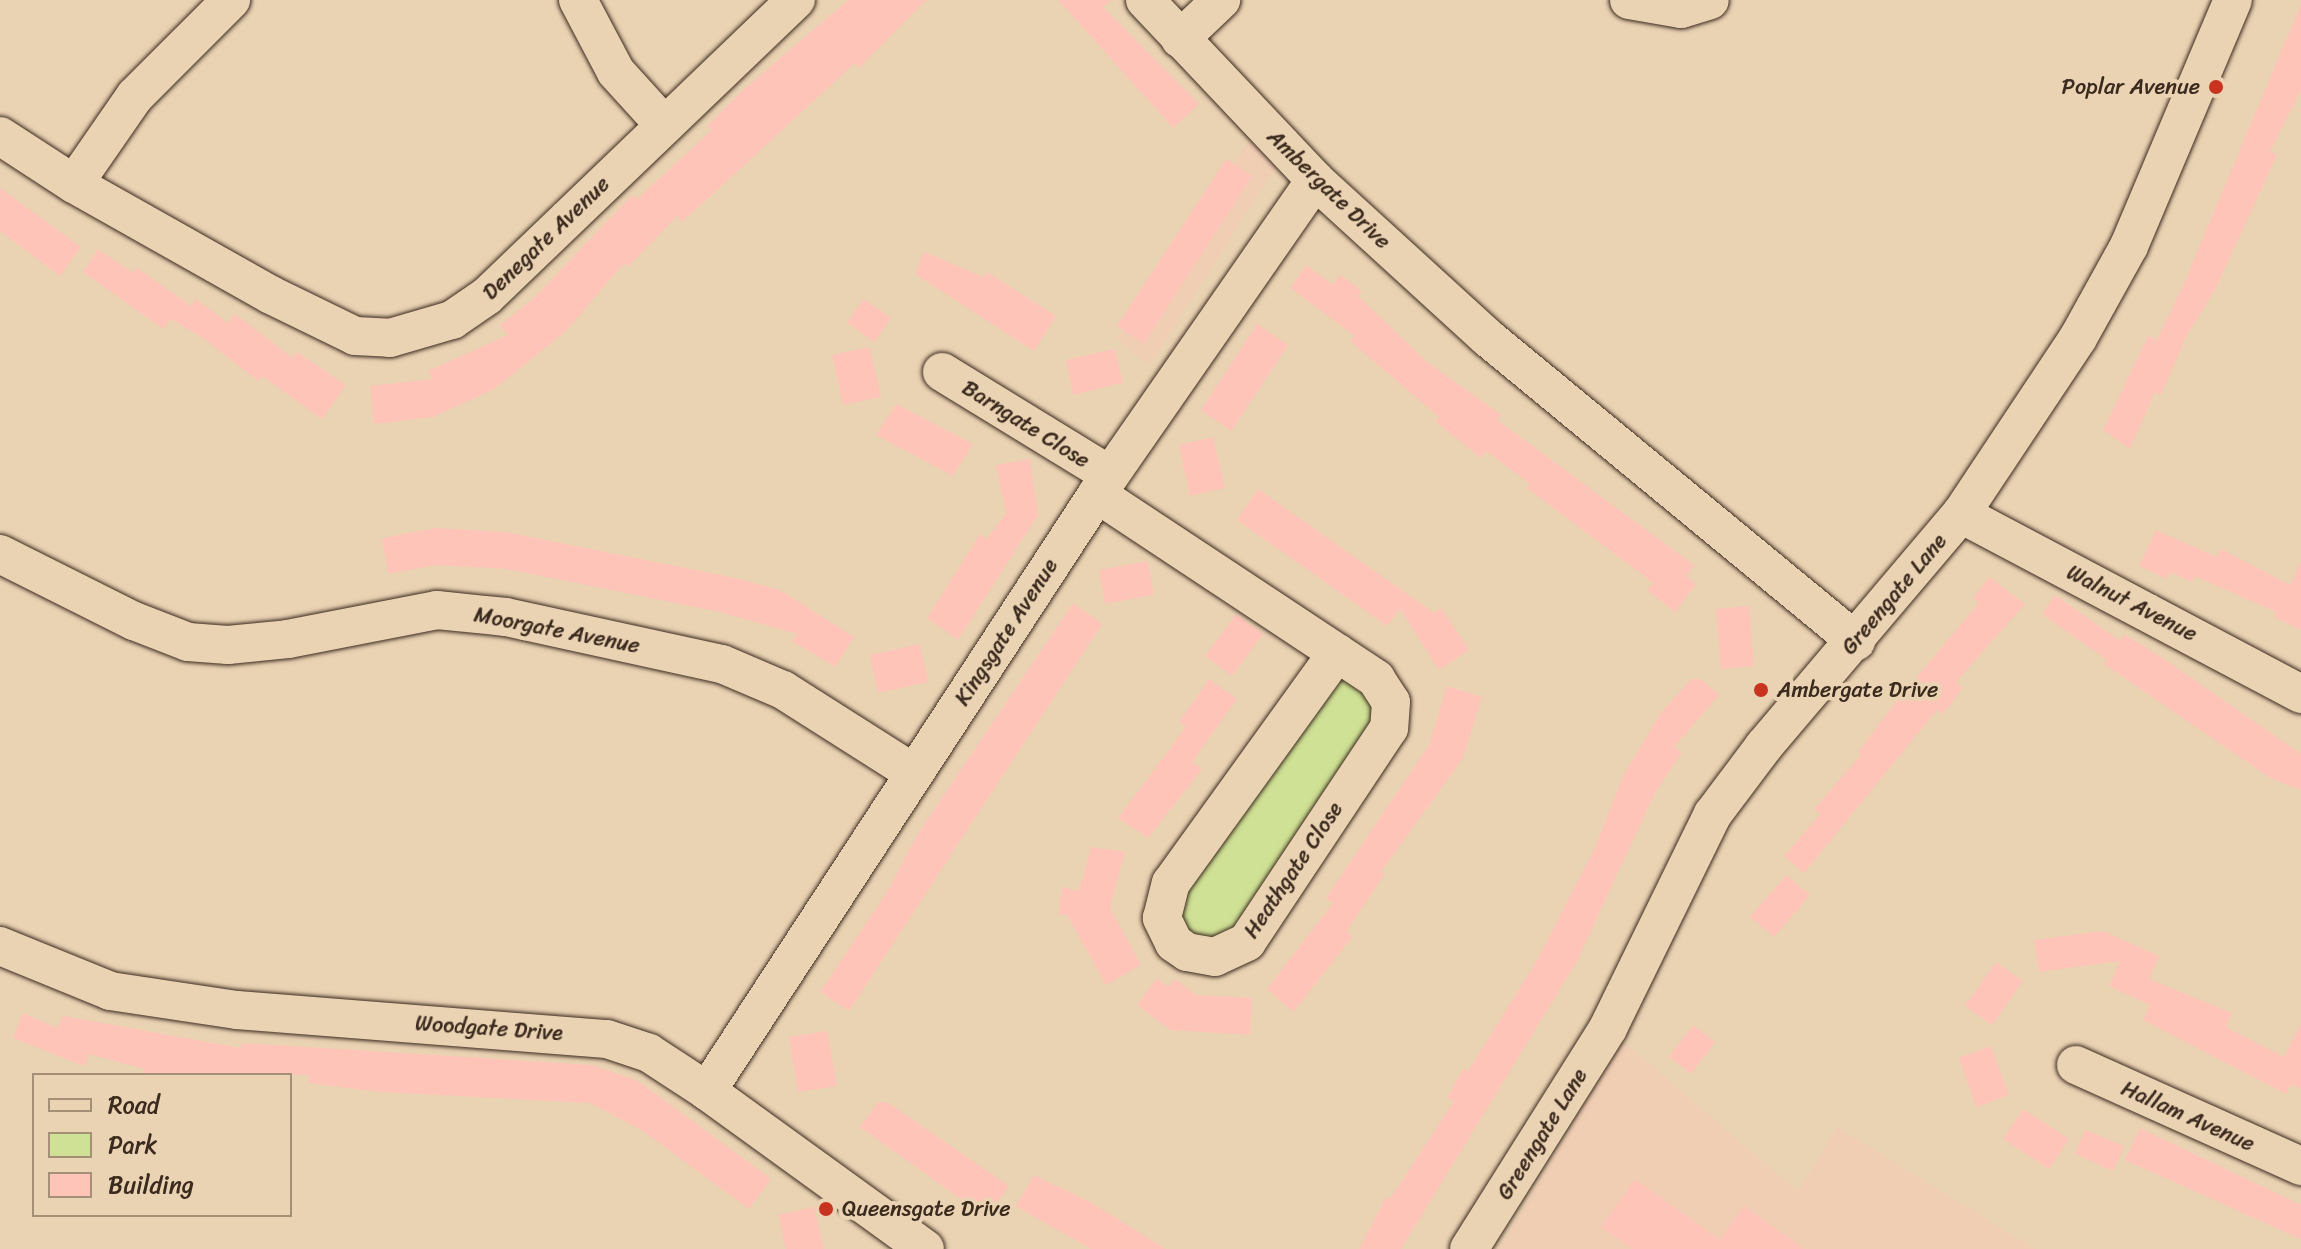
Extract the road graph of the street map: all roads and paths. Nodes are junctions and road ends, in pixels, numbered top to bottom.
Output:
1 (231, 0) edge
2 (578, 0) edge
3 (796, 0) edge
4 (1145, 0) edge
5 (1221, 0) edge
6 (1629, 0) edge
7 (1710, 0) edge
8 (2233, 0) edge
9 (1180, 39) junction
10 (664, 125) junction
11 (0, 136) edge
12 (1315, 180) junction
13 (74, 184) junction
14 (934, 368) dead end
15 (1103, 484) junction
16 (1961, 514) junction
17 (0, 554) edge
18 (1856, 641) junction
19 (1337, 653) junction
20 (2301, 694) edge
21 (914, 773) junction
22 (3, 955) edge
23 (2076, 1065) dead end
24 (707, 1091) junction
25 (2301, 1166) edge
26 (907, 1244) edge
27 (1469, 1249) edge

1 - 13 street
2 - 10 street
3 - 10 street, Denegate Avenue
4 - 9 street, Ambergate Drive
5 - 9 street
6 - 7 street
8 - 16 street, Greengate Lane
9 - 12 street, Ambergate Drive
10 - 13 street, Denegate Avenue
11 - 13 street, Denegate Avenue
12 - 15 street, Kingsgate Avenue
12 - 18 street, Ambergate Drive
14 - 15 street, Barngate Close
15 - 19 street, Heathgate Close
15 - 21 street, Kingsgate Avenue
16 - 18 street, Greengate Lane
16 - 20 street, Walnut Avenue
17 - 21 street, Moorgate Avenue
18 - 27 street, Greengate Lane
19 - 19 street, Heathgate Close
21 - 24 street, Kingsgate Avenue
22 - 24 street, Woodgate Drive
23 - 25 street, Hallam Avenue
24 - 26 street, Woodgate Drive

